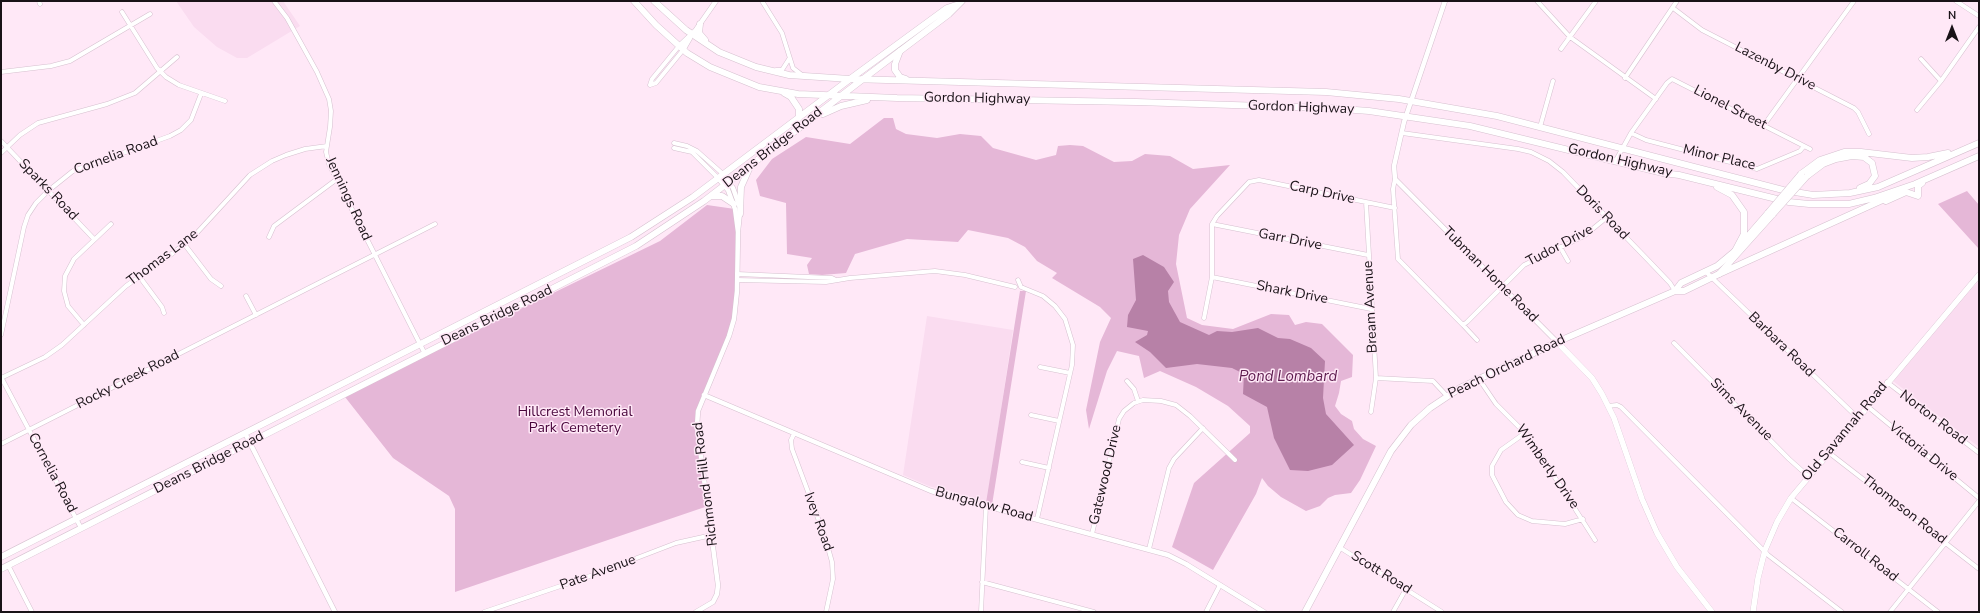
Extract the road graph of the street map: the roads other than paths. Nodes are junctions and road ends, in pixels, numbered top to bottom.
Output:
1 (274, 1) edge
2 (634, 1) edge
3 (654, 1) edge
4 (716, 1) edge
5 (770, 1) edge
6 (962, 1) edge
7 (1445, 1) edge
8 (1537, 1) edge
9 (1596, 1) edge
10 (1678, 1) edge
11 (1854, 1) edge
12 (1956, 1) edge
13 (763, 3) edge
14 (956, 5) junction
15 (1673, 8) junction
16 (122, 12) dead end
17 (150, 14) dead end
18 (1979, 16) edge
19 (700, 24) junction
20 (130, 25) junction
21 (1979, 27) edge
22 (692, 35) junction
23 (1570, 37) junction
24 (681, 48) junction
25 (1561, 49) dead end
26 (900, 51) junction
27 (177, 57) dead end
28 (731, 58) junction
29 (789, 58) junction
30 (1921, 59) dead end
31 (665, 68) junction
32 (769, 71) junction
33 (1, 72) edge
34 (160, 72) junction
35 (808, 77) junction
36 (1625, 78) junction
37 (1797, 78) junction
38 (850, 79) junction
39 (863, 79) junction
40 (914, 81) junction
41 (1553, 81) dead end
42 (1941, 81) junction
43 (778, 91) junction
44 (201, 94) junction
45 (828, 96) junction
46 (841, 96) junction
47 (897, 98) junction
48 (1656, 99) junction
49 (225, 101) dead end
50 (1413, 101) junction
51 (1917, 110) dead end
52 (1407, 116) junction
53 (799, 118) junction
54 (807, 122) junction
55 (1764, 125) junction
56 (1540, 126) junction
57 (1402, 133) junction
58 (1632, 133) junction
59 (1869, 134) dead end
60 (1521, 138) junction
61 (1979, 140) edge
62 (1, 141) edge
63 (1979, 143) edge
64 (674, 145) dead end
65 (327, 146) junction
66 (1804, 146) junction
67 (7, 147) junction
68 (1623, 148) junction
69 (1518, 149) junction
70 (1810, 149) dead end
71 (1, 153) edge
72 (1979, 156) edge
73 (754, 162) junction
74 (1615, 162) junction
75 (1664, 173) junction
76 (1804, 175) junction
77 (720, 176) junction
78 (337, 179) junction
79 (1395, 179) junction
80 (1927, 179) junction
81 (727, 184) junction
82 (1915, 184) junction
83 (48, 191) junction
84 (1819, 195) junction
85 (704, 201) junction
86 (1366, 202) junction
87 (734, 204) junction
88 (1871, 205) junction
89 (1395, 208) junction
90 (1771, 213) junction
91 (740, 214) junction
92 (1606, 218) junction
93 (111, 224) dead end
94 (435, 224) dead end
95 (1212, 224) junction
96 (738, 232) junction
97 (269, 237) dead end
98 (94, 239) junction
99 (184, 245) junction
100 (1560, 247) junction
101 (1735, 251) junction
102 (375, 255) junction
103 (1368, 255) junction
104 (1568, 262) dead end
105 (1706, 271) junction
106 (737, 274) junction
107 (1719, 274) junction
108 (1979, 275) edge
109 (139, 276) junction
110 (1212, 277) junction
111 (1712, 278) junction
112 (737, 280) junction
113 (837, 280) junction
114 (1018, 280) dead end
115 (221, 286) dead end
116 (1015, 287) dead end
117 (1501, 287) junction
118 (1675, 291) junction
119 (246, 296) dead end
120 (1371, 309) junction
121 (164, 313) dead end
122 (256, 315) junction
123 (1204, 318) dead end
124 (1463, 325) junction
125 (84, 326) junction
126 (1, 335) edge
127 (1477, 340) dead end
128 (1557, 342) junction
129 (1674, 343) dead end
130 (420, 345) junction
131 (424, 352) junction
132 (1040, 367) dead end
133 (1070, 373) junction
134 (1, 378) edge
135 (1376, 378) junction
136 (1479, 379) junction
137 (1127, 381) dead end
138 (1887, 382) junction
139 (704, 395) junction
140 (1447, 396) junction
141 (1138, 401) junction
142 (1608, 406) junction
143 (1867, 406) junction
144 (1371, 412) dead end
145 (1031, 415) dead end
146 (1857, 417) junction
147 (1059, 422) junction
148 (1203, 428) junction
149 (30, 430) junction
150 (1526, 432) junction
151 (245, 433) junction
152 (794, 434) junction
153 (250, 443) junction
154 (1, 444) edge
155 (1828, 452) junction
156 (1979, 453) edge
157 (1235, 460) dead end
158 (1022, 462) dead end
159 (1048, 468) junction
160 (1808, 476) junction
161 (1791, 498) junction
162 (1979, 500) edge
163 (986, 506) junction
164 (77, 519) junction
165 (1037, 519) junction
166 (1583, 519) junction
167 (80, 528) junction
168 (1092, 534) junction
169 (712, 535) junction
170 (1595, 540) dead end
171 (1944, 542) junction
172 (1339, 547) junction
173 (1149, 549) junction
174 (1765, 550) junction
175 (1, 557) edge
176 (8, 565) junction
177 (1, 569) edge
178 (1979, 569) edge
179 (982, 582) junction
180 (1220, 586) junction
181 (1406, 589) junction
182 (1908, 589) junction
183 (702, 611) edge
184 (1755, 611) edge
185 (32, 612) edge
186 (335, 612) edge
187 (484, 612) edge
188 (696, 612) edge
189 (826, 612) edge
190 (981, 612) edge
191 (1094, 612) edge
192 (1206, 612) edge
193 (1264, 612) edge
194 (1306, 612) edge
195 (1393, 612) edge
196 (1442, 612) edge
197 (1712, 612) edge
198 (1842, 612) edge
199 (1890, 612) edge
200 (1938, 612) edge

1 - 65 street, Jennings Road
2 - 24 main road, Gordon Highway
3 - 22 main road, Gordon Highway
4 - 19 street
5 - 13 street
6 - 14 main road, Deans Bridge Road
7 - 50 street
8 - 23 street
9 - 23 street
10 - 15 street
11 - 37 street
12 - 18 street
13 - 29 street
14 - 26 main road, Deans Bridge Road
14 - 38 main road, Deans Bridge Road
15 - 36 street
15 - 37 street, Lazenby Drive
16 - 20 street
17 - 20 street
19 - 22 street
19 - 28 main road
20 - 33 street
20 - 34 street
21 - 42 street
22 - 24 street
22 - 28 main road, Gordon Highway
23 - 25 street
23 - 36 street
24 - 31 street
24 - 43 main road, Gordon Highway
26 - 39 main road, Deans Bridge Road
26 - 40 main road
27 - 34 street
28 - 32 main road, Gordon Highway
29 - 32 street
29 - 35 street
30 - 42 street
31 - 31 street
32 - 35 main road, Gordon Highway
34 - 44 street
34 - 67 street
35 - 38 main road, Gordon Highway
36 - 48 street
37 - 55 street
37 - 59 street, Lazenby Drive
38 - 39 main road, Gordon Highway
38 - 45 main road, Deans Bridge Road
39 - 40 main road, Gordon Highway
39 - 46 main road, Deans Bridge Road
40 - 50 main road, Gordon Highway
41 - 56 street
42 - 51 street
43 - 45 main road, Gordon Highway
43 - 53 main road
44 - 49 street
44 - 83 street, Cornelia Road
45 - 46 main road, Gordon Highway
45 - 53 main road, Deans Bridge Road
46 - 47 main road, Gordon Highway
46 - 54 main road, Deans Bridge Road
47 - 52 main road, Gordon Highway
47 - 54 main road
48 - 55 street, Lionel Street
48 - 58 street, Lionel Street
50 - 52 street
50 - 56 main road, Gordon Highway
52 - 57 street
52 - 60 main road, Gordon Highway
53 - 77 main road, Deans Bridge Road
54 - 73 main road, Deans Bridge Road
55 - 66 street, Lionel Street
56 - 68 main road, Gordon Highway
57 - 69 street, Doris Road
57 - 79 street
58 - 66 street, Minor Place
58 - 68 street, Lionel Street
60 - 69 street
60 - 74 main road, Gordon Highway
61 - 76 main road
62 - 67 street, Sparks Road
63 - 84 main road, Gordon Highway
64 - 77 street, Richmond Hill Road
65 - 78 street, Jennings Road
65 - 99 street, Thomas Lane
66 - 70 street, Lionel Street
67 - 71 street
67 - 83 street, Sparks Road
68 - 74 street, Lionel Street
68 - 84 main road, Gordon Highway
69 - 92 street, Doris Road
72 - 80 main road, Gordon Highway
73 - 81 main road, Deans Bridge Road
73 - 91 main road
74 - 75 main road, Gordon Highway
75 - 82 main road, Gordon Highway
75 - 101 main road
76 - 84 main road
76 - 90 main road, bridge
77 - 81 street, Richmond Hill Road
77 - 130 main road, Deans Bridge Road
78 - 97 street
78 - 102 street, Jennings Road
79 - 89 street
79 - 117 street, Tubman Home Road
80 - 82 main road, Gordon Highway
80 - 88 main road
81 - 85 main road, Deans Bridge Road
81 - 87 street, Richmond Hill Road
81 - 91 street, Richmond Hill Road
82 - 88 main road
83 - 98 street, Sparks Road
83 - 126 street, Cornelia Road
85 - 87 main road
85 - 131 main road, Deans Bridge Road
86 - 89 street, Carp Drive
86 - 95 street, Carp Drive
86 - 103 street, Bream Avenue
87 - 96 street, Richmond Hill Road
88 - 107 main road
89 - 124 street
90 - 101 main road
90 - 107 main road
91 - 96 street, Richmond Hill Road
92 - 100 street, Tudor Drive
92 - 118 street, Doris Road
93 - 98 street
94 - 102 street, Rocky Creek Road
95 - 103 street, Garr Drive
95 - 110 street
96 - 106 street, Richmond Hill Road
98 - 125 street
99 - 109 street, Thomas Lane
99 - 115 street
100 - 104 street
100 - 117 street, Tudor Drive
101 - 105 main road, Peach Orchard Road
102 - 122 street, Rocky Creek Road
102 - 130 street, Jennings Road
103 - 120 street, Bream Avenue
105 - 111 street, Barbara Road
105 - 118 main road, Peach Orchard Road
106 - 112 street, Richmond Hill Road
106 - 113 street
107 - 111 main road, Peach Orchard Road
108 - 138 main road, Old Savannah Road
109 - 121 street
109 - 125 street, Thomas Lane
110 - 120 street, Shark Drive
110 - 123 street
111 - 118 main road, Peach Orchard Road
111 - 146 street, Barbara Road
112 - 113 street
112 - 139 street, Richmond Hill Road
113 - 116 street
114 - 133 street
117 - 124 street, Tudor Drive
117 - 128 street, Tubman Home Road
118 - 128 main road, Peach Orchard Road
119 - 122 street
120 - 135 street, Bream Avenue
122 - 149 street, Rocky Creek Road
124 - 127 street
125 - 134 street, Thomas Lane
128 - 136 main road, Peach Orchard Road
128 - 142 main road, Tubman Home Road
129 - 160 street, Sims Avenue
130 - 131 street, Jennings Road
130 - 151 main road, Deans Bridge Road
131 - 153 main road, Deans Bridge Road
132 - 133 street
133 - 147 street
134 - 149 street, Cornelia Road
135 - 140 street
135 - 144 street, Bream Avenue
136 - 140 main road, Peach Orchard Road
136 - 150 street, Wimberly Drive
137 - 141 street
138 - 143 main road, Old Savannah Road
138 - 156 street, Norton Road
139 - 152 street, Bungalow Road
139 - 169 street, Richmond Hill Road
140 - 172 main road, Peach Orchard Road
141 - 148 street
141 - 168 street, Gatewood Drive
142 - 174 street
142 - 197 main road, Tubman Home Road
143 - 146 main road, Old Savannah Road
143 - 162 street, Victoria Drive
145 - 147 street
146 - 155 main road, Old Savannah Road
147 - 159 street
148 - 157 street
148 - 173 street
149 - 154 street, Rocky Creek Road
149 - 164 street, Cornelia Road
150 - 166 street, Wimberly Drive
150 - 166 street
151 - 153 street
151 - 164 main road, Deans Bridge Road
152 - 163 street, Bungalow Road
152 - 189 street, Ivey Road
153 - 167 main road, Deans Bridge Road
153 - 186 street
155 - 160 main road, Old Savannah Road
155 - 171 street, Thompson Road
158 - 159 street
159 - 165 street
160 - 161 main road, Old Savannah Road
161 - 174 main road, Old Savannah Road
161 - 182 street, Carroll Road
162 - 171 street
163 - 165 street, Bungalow Road
163 - 179 street
164 - 167 street, Cornelia Road
164 - 175 main road, Deans Bridge Road
165 - 168 street, Bungalow Road
166 - 170 street, Wimberly Drive
167 - 176 main road, Deans Bridge Road
168 - 173 street, Bungalow Road
169 - 183 street, Richmond Hill Road
169 - 187 street, Pate Avenue
171 - 178 street, Thompson Road
171 - 182 street
172 - 181 street, Scott Road
172 - 194 main road, Peach Orchard Road
173 - 180 street, Bungalow Road
174 - 184 main road, Old Savannah Road
174 - 198 street
176 - 177 main road, Deans Bridge Road
176 - 185 street
179 - 190 street
179 - 191 street
180 - 192 street
180 - 193 street, Bungalow Road
181 - 195 street
181 - 196 street, Scott Road
182 - 199 street
182 - 200 street, Carroll Road
183 - 188 street, Richmond Hill Road

